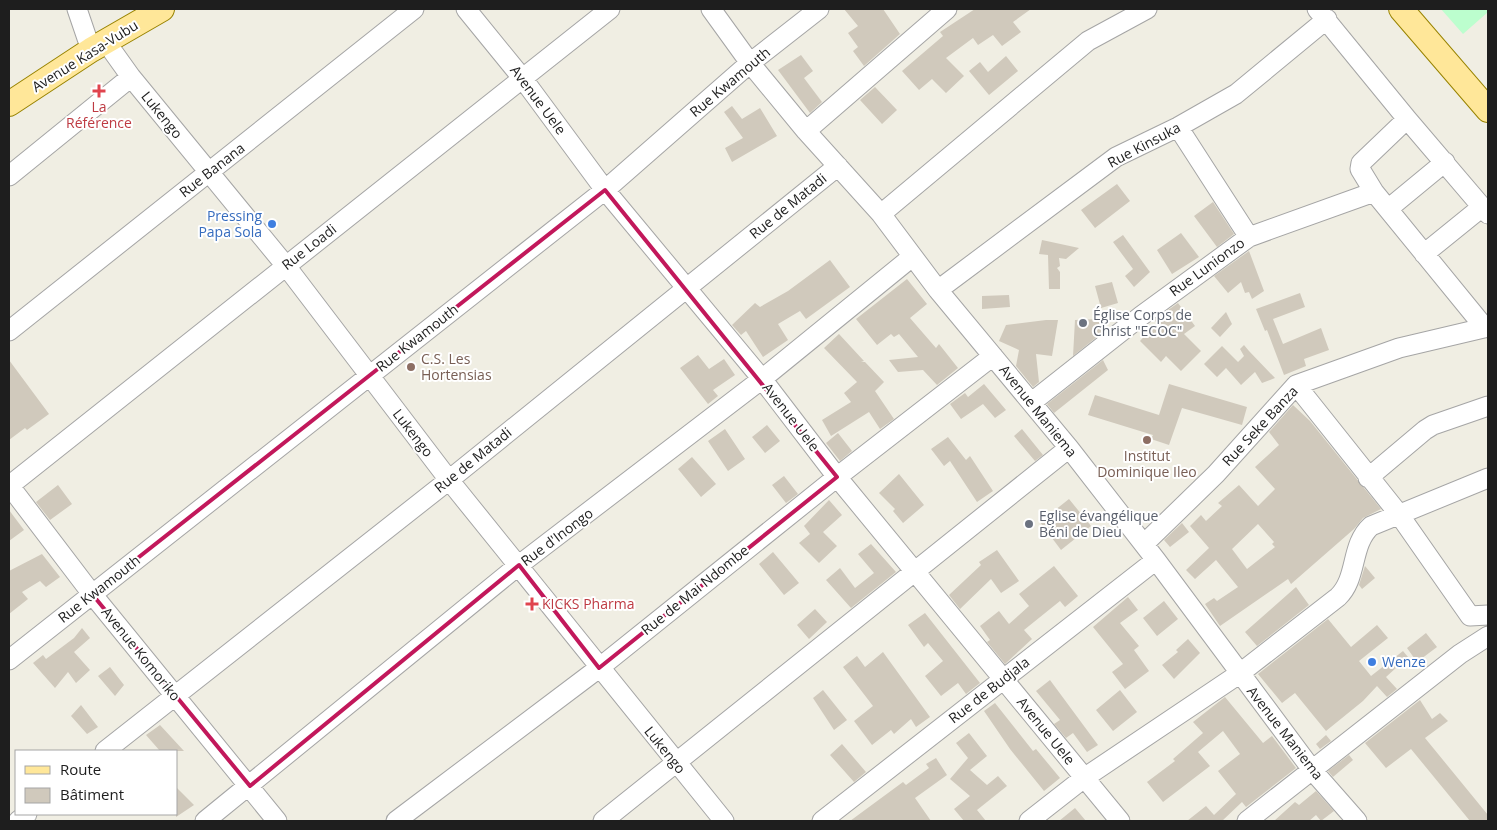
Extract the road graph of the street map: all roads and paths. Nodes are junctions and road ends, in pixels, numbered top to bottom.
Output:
1 (77, 9) edge
2 (162, 9) edge
3 (414, 9) edge
4 (466, 9) edge
5 (610, 9) edge
6 (711, 9) edge
7 (819, 9) edge
8 (947, 9) edge
9 (1147, 9) edge
10 (1401, 9) edge
11 (1322, 14) edge
12 (99, 46) junction
13 (750, 64) junction
14 (131, 77) junction
15 (523, 79) junction
16 (9, 104) edge
17 (1488, 110) edge
18 (1407, 119) junction
19 (1178, 127) junction
20 (806, 131) junction
21 (1445, 162) junction
22 (838, 166) junction
23 (209, 172) junction
24 (9, 176) edge
25 (605, 190) junction
26 (1374, 192) junction
27 (1388, 209) junction
28 (1485, 210) edge
29 (881, 214) junction
30 (1249, 236) junction
31 (1424, 254) junction
32 (912, 257) junction
33 (286, 266) junction
34 (687, 287) junction
35 (938, 290) junction
36 (1486, 328) edge
37 (9, 331) edge
38 (993, 356) junction
39 (369, 376) junction
40 (762, 379) junction
41 (1296, 385) junction
42 (1032, 402) junction
43 (1488, 406) edge
44 (1069, 448) junction
45 (837, 476) junction
46 (1368, 478) junction
47 (1488, 478) edge
48 (449, 480) junction
49 (9, 486) edge
50 (1398, 514) junction
51 (1144, 544) junction
52 (1156, 560) junction
53 (519, 565) junction
54 (915, 570) junction
55 (92, 594) junction
56 (1488, 615) edge
57 (1488, 636) edge
58 (9, 660) edge
59 (599, 668) junction
60 (1239, 674) junction
61 (1003, 679) junction
62 (174, 695) junction
63 (105, 750) edge
64 (675, 762) junction
65 (1313, 771) junction
66 (1084, 778) junction
67 (250, 786) junction
68 (205, 821) edge
69 (276, 821) edge
70 (396, 821) edge
71 (603, 821) edge
72 (724, 821) edge
73 (822, 821) edge
74 (1029, 821) edge
75 (1120, 821) edge
76 (1247, 821) edge
77 (1357, 821) edge

1 - 12 street, Lukengo
2 - 12 main road, Avenue Kasa-Vubu
3 - 23 street, Rue Banana
4 - 15 street, Avenue Uele
5 - 15 street, Rue Loadi
6 - 13 street, Avenue Maniema
7 - 13 street, Rue Kwamouth
8 - 20 street
9 - 29 street
10 - 17 main road
11 - 18 street
11 - 19 street, Rue Kinsuka
12 - 14 street, Lukengo
12 - 16 main road, Avenue Kasa-Vubu
13 - 20 street, Avenue Maniema
13 - 25 street, Rue Kwamouth
14 - 23 street, Lukengo
14 - 24 street
15 - 25 street, Avenue Uele
15 - 33 street, Rue Loadi
18 - 21 street
18 - 26 street
19 - 30 street
19 - 35 street, Rue Kinsuka
20 - 22 street, Avenue Maniema
21 - 27 street
21 - 28 street
22 - 29 street, Avenue Maniema
22 - 34 street, Rue de Matadi
23 - 33 street, Lukengo
23 - 37 street, Rue Banana
25 - 34 street, Avenue Uele
25 - 39 street, Rue Kwamouth
26 - 27 street
26 - 30 street, Rue Lunionzo
27 - 31 street
28 - 31 street
29 - 32 street, Avenue Maniema
30 - 42 street, Rue Lunionzo
31 - 36 street
32 - 35 street, Avenue Maniema
32 - 40 street, Rue d'Inongo
33 - 39 street, Lukengo
33 - 49 street, Rue Loadi
34 - 40 street, Avenue Uele
34 - 48 street, Rue de Matadi
35 - 38 street, Avenue Maniema
36 - 41 street, Rue Seke Banza
38 - 42 street, Avenue Maniema
38 - 45 street, Rue de Mai Ndombe
39 - 48 street, Lukengo
39 - 55 street, Rue Kwamouth
40 - 45 street, Avenue Uele
40 - 53 street, Rue d'Inongo
41 - 46 street
41 - 51 street, Rue Seke Banza
42 - 44 street, Avenue Maniema
43 - 46 street
44 - 51 street, Avenue Maniema
44 - 54 street
45 - 54 street, Avenue Uele
45 - 59 street, Rue de Mai Ndombe
46 - 50 street
47 - 50 street
48 - 53 street, Lukengo
48 - 62 street, Rue de Matadi
49 - 55 street, Avenue Komoriko
50 - 56 street
50 - 60 street
51 - 52 street, Avenue Maniema
52 - 60 street, Avenue Maniema
52 - 61 street, Rue de Budjala
53 - 59 street, Lukengo
53 - 67 street, Rue d'Inongo
54 - 61 street, Avenue Uele
54 - 64 street
55 - 58 street, Rue Kwamouth
55 - 62 street, Avenue Komoriko
57 - 65 street
59 - 64 street, Lukengo
59 - 70 street, Rue de Mai Ndombe
60 - 65 street, Avenue Maniema
60 - 66 street
61 - 66 street, Avenue Uele
61 - 73 street, Rue de Budjala
62 - 63 street, Rue de Matadi
62 - 67 street, Avenue Komoriko
64 - 71 street
64 - 72 street, Lukengo
65 - 76 street
65 - 77 street, Avenue Maniema
66 - 74 street
66 - 75 street, Avenue Uele
67 - 68 street, Rue d'Inongo
67 - 69 street, Avenue Komoriko

